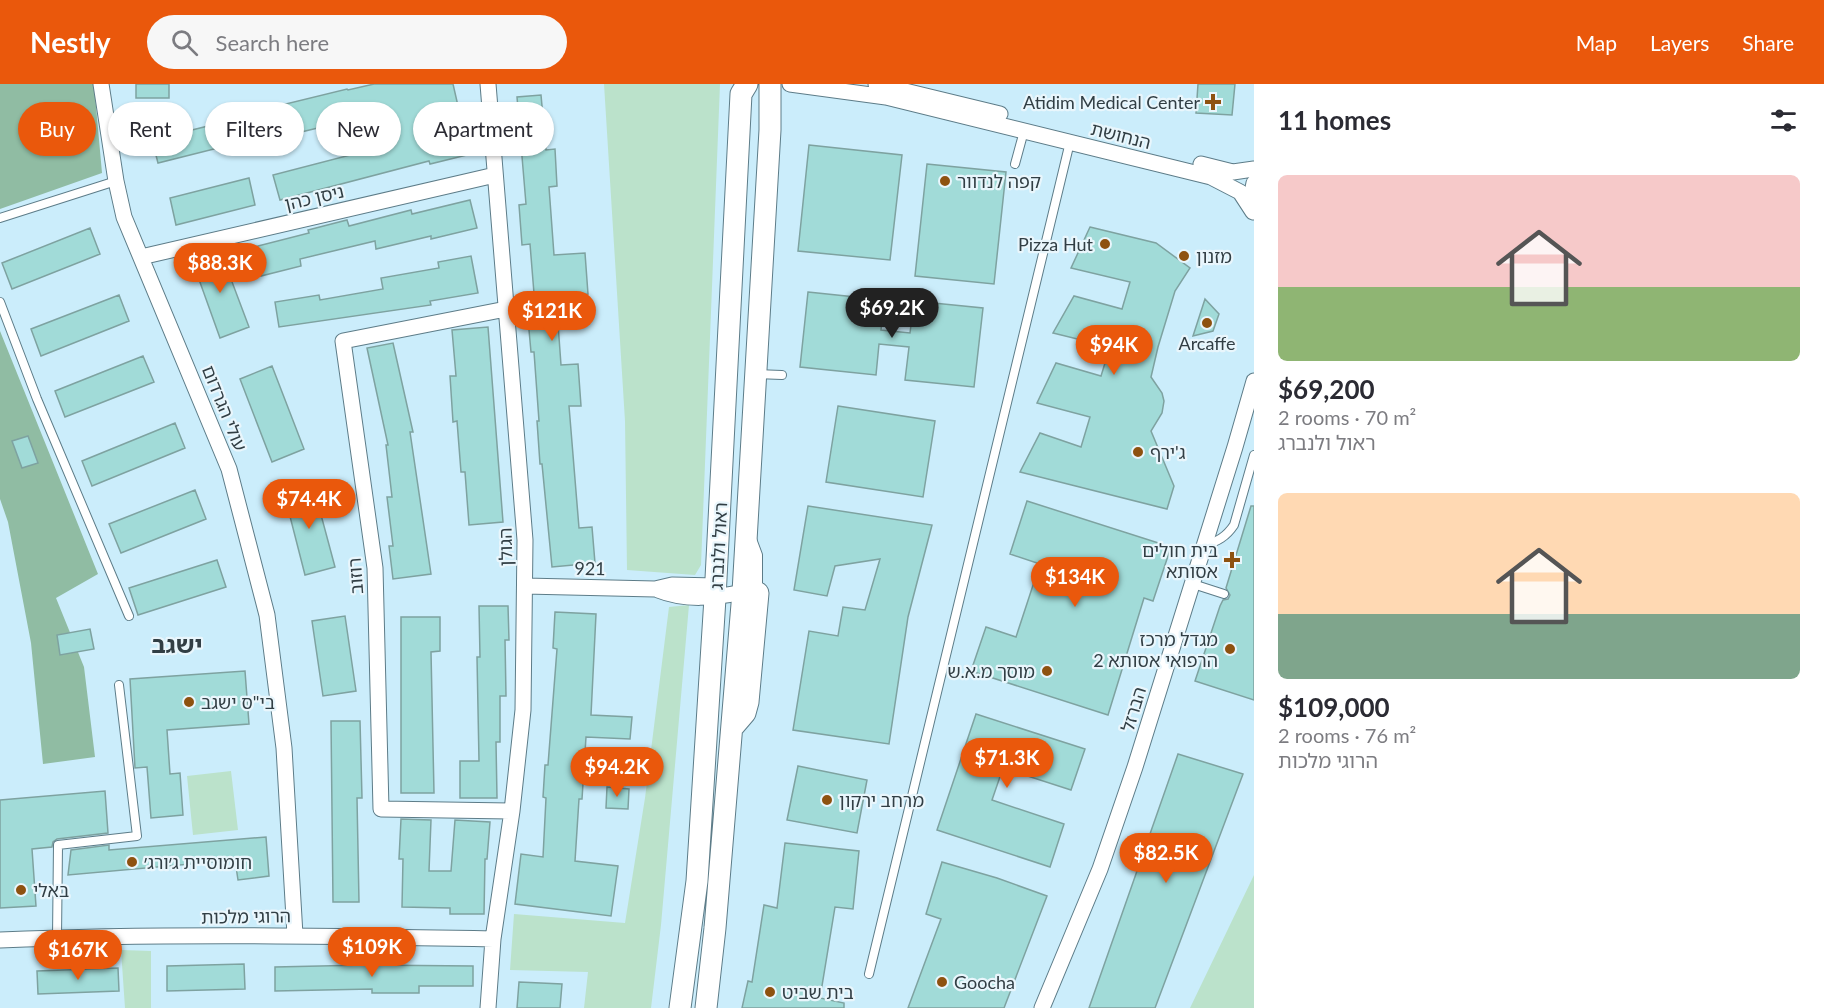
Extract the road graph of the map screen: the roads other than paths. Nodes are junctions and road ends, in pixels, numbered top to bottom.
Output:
1 (101, 84) edge
2 (488, 84) edge
3 (747, 84) edge
4 (770, 84) edge
5 (790, 84) edge
6 (876, 84) edge
7 (1024, 131) junction
8 (1070, 142) junction
9 (1015, 164) dead end
10 (1254, 169) edge
11 (495, 175) junction
12 (116, 181) junction
13 (1254, 183) edge
14 (1254, 213) edge
15 (0, 218) edge
16 (141, 256) junction
17 (0, 303) edge
18 (506, 309) junction
19 (756, 374) junction
20 (782, 375) dead end
21 (1254, 381) edge
22 (1254, 455) edge
23 (1204, 546) junction
24 (1193, 584) junction
25 (525, 586) junction
26 (716, 592) junction
27 (751, 593) junction
28 (1224, 594) dead end
29 (129, 616) dead end
30 (119, 685) dead end
31 (512, 811) junction
32 (295, 935) junction
33 (57, 938) junction
34 (493, 939) junction
35 (0, 940) edge
36 (870, 974) dead end
37 (488, 1008) edge
38 (680, 1008) edge
39 (706, 1008) edge
40 (1042, 1008) edge

1 - 12 street, עולי הגרדום
2 - 11 street, הגולן
3 - 26 street, ראול ולנברג
4 - 19 street, ראול ולנברג
5 - 7 street, הנחושת
6 - 10 street, הנחושת
7 - 8 street, הנחושת
7 - 9 lane
8 - 14 street, הנחושת
8 - 36 lane
11 - 16 street, ניסן כהן
11 - 18 street, הגולן
12 - 15 lane
12 - 16 street, עולי הגרדום
13 - 14 street
16 - 32 street, עולי הגרדום
17 - 29 lane
18 - 25 street, הגולן
18 - 31 street, רוזוב
19 - 20 lane
19 - 27 street, ראול ולנברג
21 - 23 street, הברזל
22 - 23 lane
23 - 24 street, הברזל
24 - 28 lane
24 - 40 street, הברזל
25 - 26 street, 921
25 - 31 street, הגולן
26 - 27 street
26 - 38 street, ראול ולנברג
27 - 39 street, ראול ולנברג
30 - 33 lane
31 - 34 street, הגולן
32 - 33 street, הרוגי מלכות
32 - 34 street, הרוגי מלכות
33 - 35 street, הרוגי מלכות
34 - 37 street, הגולן

